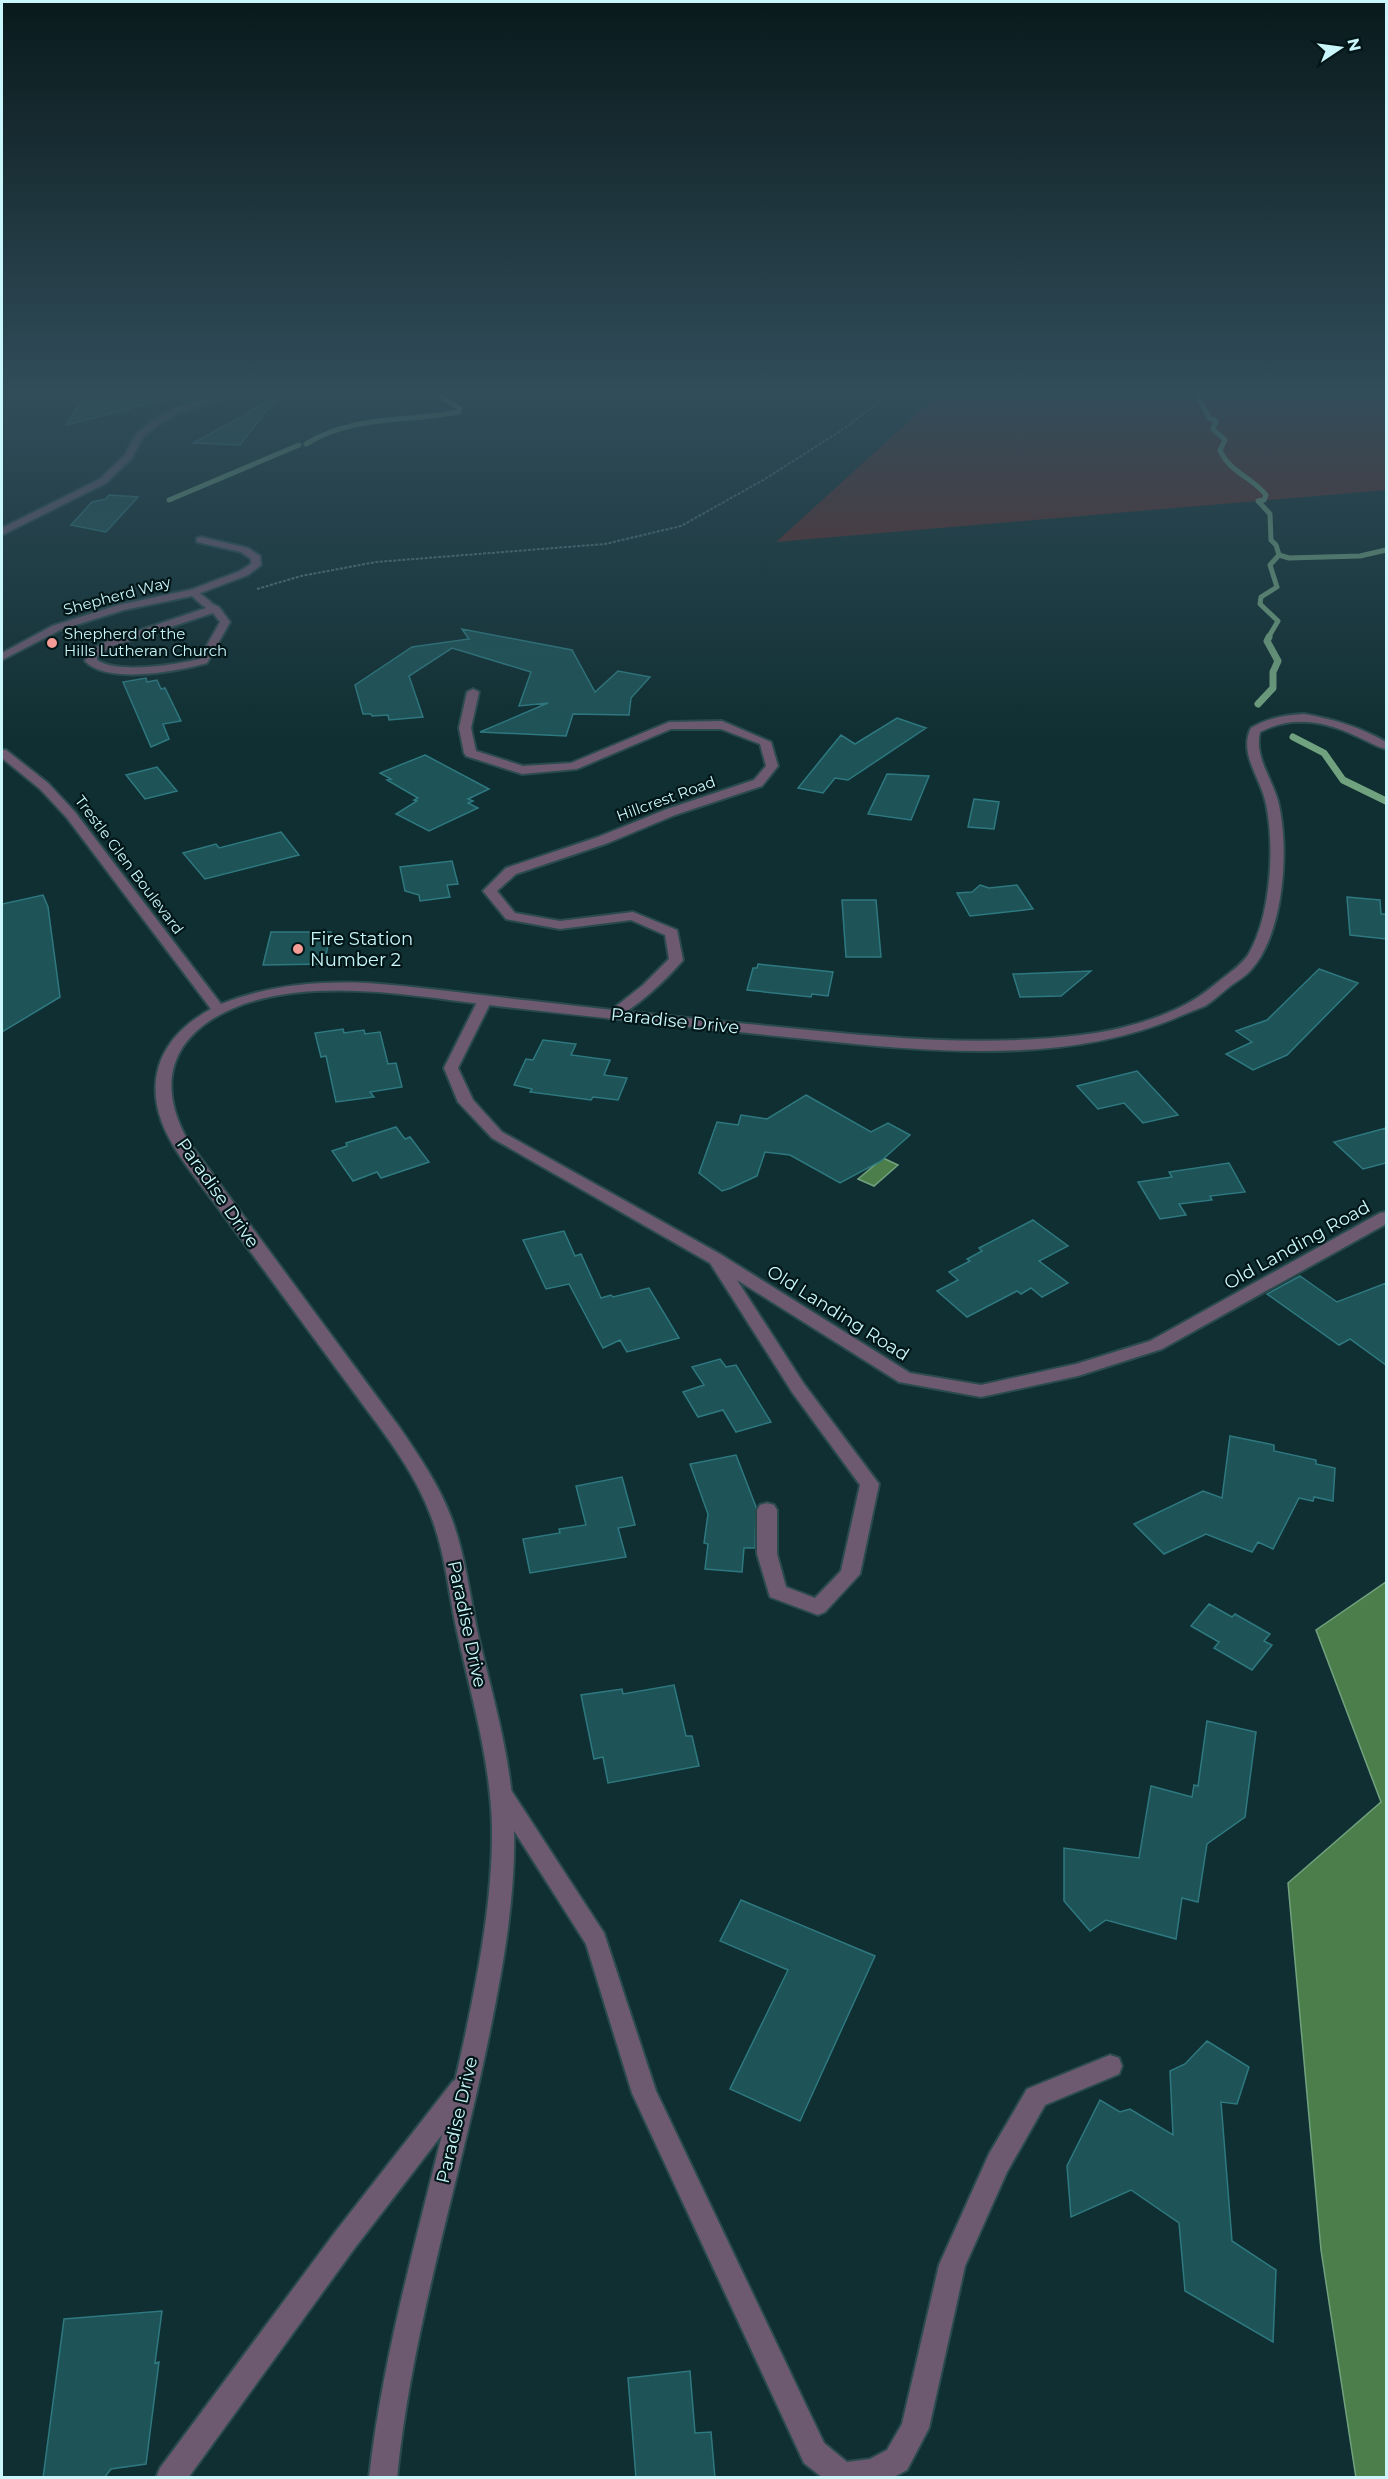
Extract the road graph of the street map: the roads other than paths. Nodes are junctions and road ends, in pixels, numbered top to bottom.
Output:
1 (50, 508) edge
2 (2, 532) edge
3 (201, 540) dead end
4 (194, 592) junction
5 (211, 606) junction
6 (2, 657) edge
7 (473, 692) dead end
8 (1386, 746) edge
9 (2, 754) edge
10 (485, 1000) junction
11 (218, 1009) junction
12 (612, 1015) junction
13 (1386, 1217) edge
14 (714, 1258) junction
15 (767, 1510) dead end
16 (501, 1792) junction
17 (1110, 2066) dead end
18 (467, 2084) junction
19 (170, 2478) edge
20 (383, 2478) edge

1 - 2 street
3 - 4 street
4 - 5 street, Shepherd Way
4 - 6 street, Shepherd Way
5 - 5 street
7 - 12 street, Hillcrest Road
8 - 12 street, Paradise Drive
9 - 11 street, Trestle Glen Boulevard
10 - 11 street, Paradise Drive
10 - 12 street, Paradise Drive
10 - 14 street, Old Landing Road
11 - 16 street, Paradise Drive
13 - 14 street, Old Landing Road
14 - 15 street
16 - 17 street
16 - 18 street, Paradise Drive
18 - 19 street
18 - 20 street, Paradise Drive

